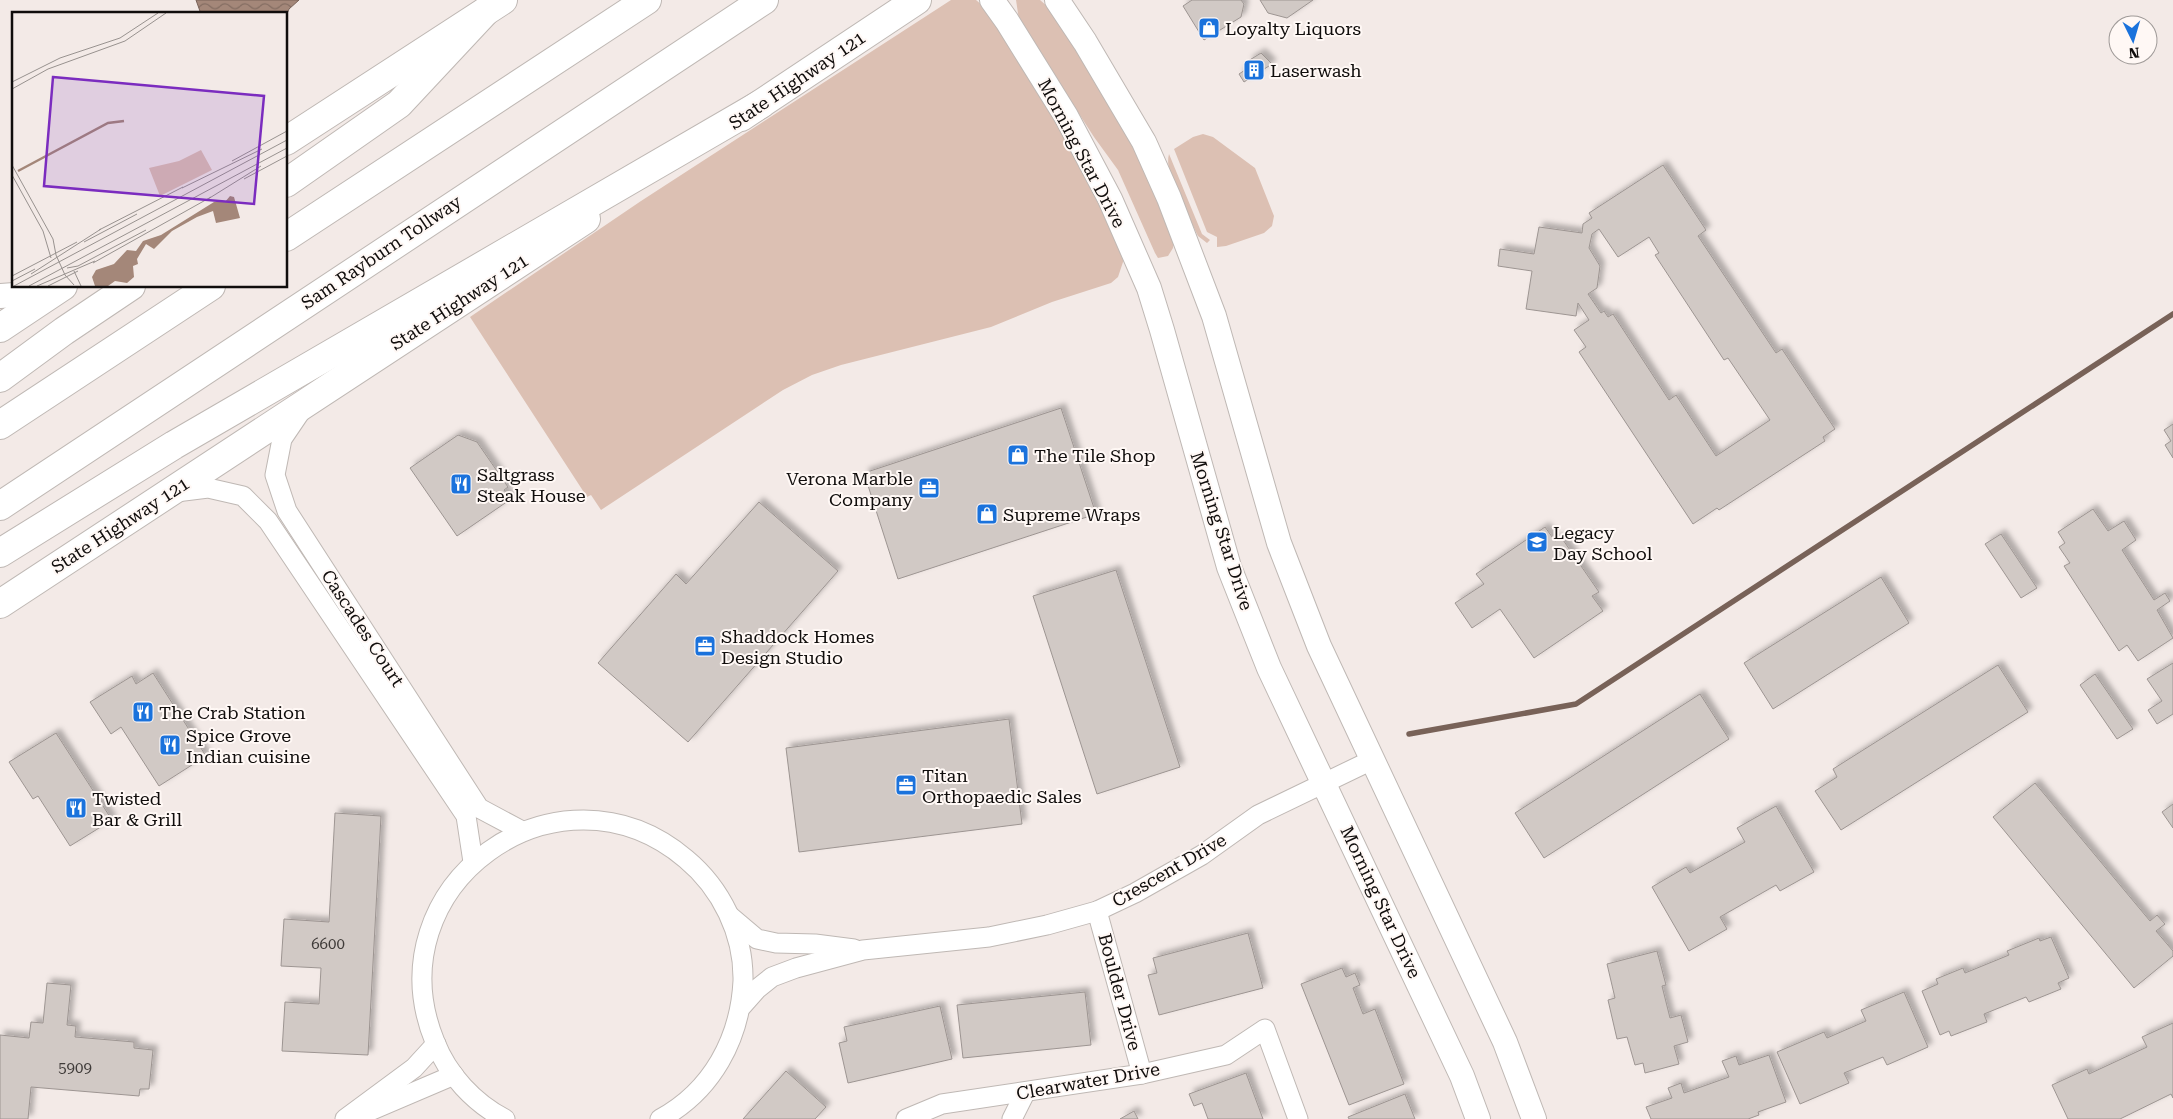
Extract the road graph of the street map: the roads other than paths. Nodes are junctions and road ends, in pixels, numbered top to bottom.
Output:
1 (647, 0) edge
2 (764, 0) edge
3 (916, 0) edge
4 (992, 0) edge
5 (1057, 0) edge
6 (494, 6) edge
7 (761, 104) junction
8 (288, 140) edge
9 (288, 182) edge
10 (288, 236) edge
11 (128, 288) edge
12 (208, 288) edge
13 (59, 289) edge
14 (0, 296) edge
15 (0, 328) edge
16 (0, 378) edge
17 (309, 399) junction
18 (0, 425) edge
19 (168, 494) junction
20 (0, 506) edge
21 (0, 553) edge
22 (0, 604) edge
23 (1372, 760) junction
24 (1325, 781) junction
25 (522, 831) junction
26 (473, 862) junction
27 (1097, 911) junction
28 (731, 916) junction
29 (863, 950) junction
30 (742, 1006) junction
31 (436, 1044) junction
32 (1142, 1074) junction
33 (454, 1075) junction
34 (1025, 1093) junction
35 (345, 1119) edge
36 (352, 1119) edge
37 (505, 1119) edge
38 (660, 1119) edge
39 (906, 1119) edge
40 (1012, 1119) edge
41 (1298, 1119) edge
42 (1478, 1119) edge
43 (1534, 1119) edge

1 - 10 main road
2 - 20 main road, Sam Rayburn Tollway
3 - 7 main road, State Highway 121
4 - 24 street, Morning Star Drive
5 - 23 street
6 - 8 main road
6 - 9 main road
7 - 17 main road, State Highway 121
7 - 21 main road
11 - 16 main road
12 - 18 main road
13 - 14 street
13 - 15 main road
17 - 19 main road, State Highway 121
17 - 25 street, Cascades Court
19 - 22 main road, State Highway 121
19 - 26 street, Cascades Court
23 - 24 street, Crescent Drive
23 - 43 street
24 - 27 street, Crescent Drive
24 - 42 street, Morning Star Drive
25 - 26 street
25 - 28 street
26 - 31 street
27 - 29 street, Crescent Drive
27 - 32 street, Boulder Drive
28 - 29 street, Crescent Drive
28 - 30 street
29 - 30 street, Crescent Drive
30 - 38 street
31 - 33 street
31 - 35 street
32 - 34 street, Clearwater Drive
32 - 41 street, Clearwater Drive
33 - 36 street
33 - 37 street
34 - 39 street, Clearwater Drive
34 - 40 street

